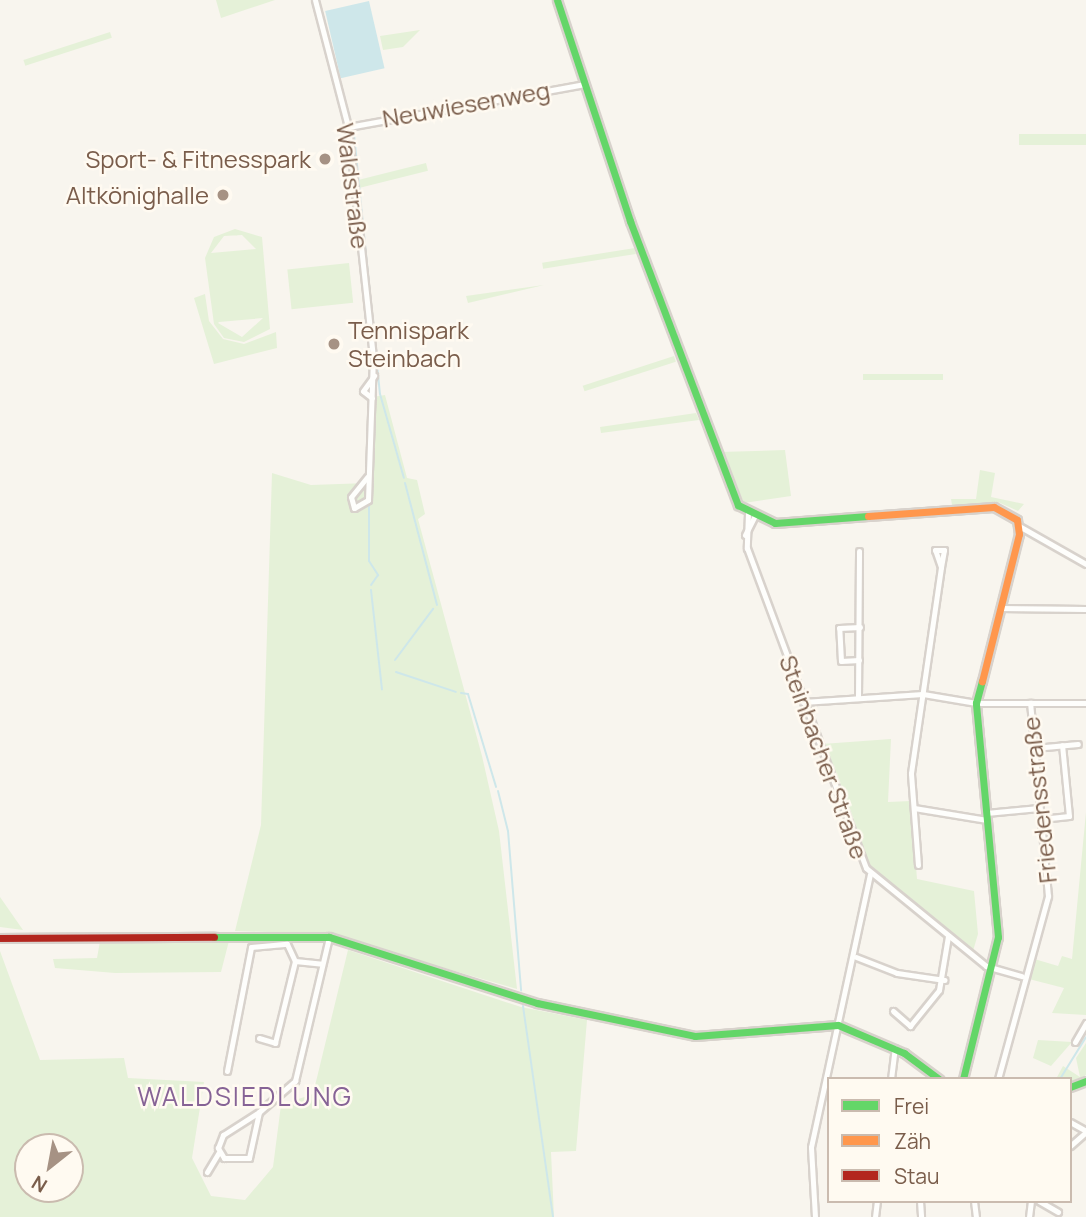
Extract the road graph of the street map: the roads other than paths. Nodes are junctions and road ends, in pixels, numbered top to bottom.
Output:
1 (315, 0) edge
2 (557, 0) edge
3 (585, 84) junction
4 (348, 127) junction
5 (374, 376) junction
6 (372, 398) junction
7 (367, 477) junction
8 (751, 515) junction
9 (1019, 526) junction
10 (859, 551) dead end
11 (1086, 564) edge
12 (942, 567) dead end
13 (1000, 608) junction
14 (1086, 609) edge
15 (860, 627) junction
16 (859, 660) junction
17 (923, 694) junction
18 (858, 698) junction
19 (803, 702) junction
20 (976, 703) junction
21 (1030, 703) junction
22 (1086, 703) edge
23 (1078, 744) dead end
24 (1062, 745) junction
25 (1034, 748) junction
26 (914, 807) junction
27 (1039, 808) junction
28 (1069, 816) junction
29 (987, 817) junction
30 (1041, 819) junction
31 (1069, 824) dead end
32 (918, 865) dead end
33 (870, 874) junction
34 (948, 936) junction
35 (329, 937) junction
36 (0, 938) edge
37 (856, 957) junction
38 (295, 961) junction
39 (322, 964) junction
40 (990, 968) junction
41 (1023, 976) junction
42 (944, 980) junction
43 (892, 1012) dead end
44 (1086, 1023) edge
45 (838, 1025) junction
46 (259, 1038) dead end
47 (1075, 1042) dead end
48 (895, 1048) junction
49 (227, 1071) dead end
50 (891, 1077) edge
51 (936, 1077) edge
52 (962, 1077) edge
53 (998, 1077) edge
54 (259, 1112) junction
55 (1086, 1132) edge
56 (1072, 1144) edge
57 (219, 1152) junction
58 (207, 1172) dead end
59 (1042, 1203) edge
60 (1058, 1212) dead end
61 (815, 1217) edge

1 - 4 street, Waldstraße
2 - 3 street
3 - 4 street, Neuwiesenweg
3 - 8 street
4 - 5 street, Waldstraße
5 - 6 street, Waldstraße
5 - 6 street, Waldstraße
6 - 7 street, Waldstraße
7 - 7 street, Waldstraße
8 - 9 street
8 - 19 street, Steinbacher Straße
9 - 11 street
9 - 13 street
10 - 15 street
12 - 17 street
13 - 14 street
13 - 20 street
15 - 16 street
15 - 16 street
16 - 18 street
17 - 18 street
17 - 20 street
17 - 26 street
18 - 19 street
19 - 33 street, Steinbacher Straße
20 - 21 street
20 - 29 street
21 - 22 street
21 - 25 street, Friedensstraße
23 - 24 street
24 - 25 street
24 - 28 street
25 - 27 street, Friedensstraße
26 - 29 street
26 - 32 street
27 - 29 street
27 - 30 street, Friedensstraße
28 - 30 street
28 - 31 street
29 - 40 street
30 - 41 street, Friedensstraße
33 - 34 street, Steinbacher Straße
33 - 37 street
34 - 40 street, Steinbacher Straße
34 - 42 street
35 - 36 street
35 - 39 street
35 - 45 street
37 - 42 street
37 - 45 street
38 - 39 street
38 - 46 street
38 - 49 street
39 - 54 street
40 - 41 street
40 - 52 street
41 - 53 street, Friedensstraße
42 - 43 street
44 - 47 street
45 - 48 street
45 - 61 street
48 - 50 street
48 - 51 street
54 - 57 street
54 - 57 street
55 - 56 street
57 - 58 street
59 - 60 street

